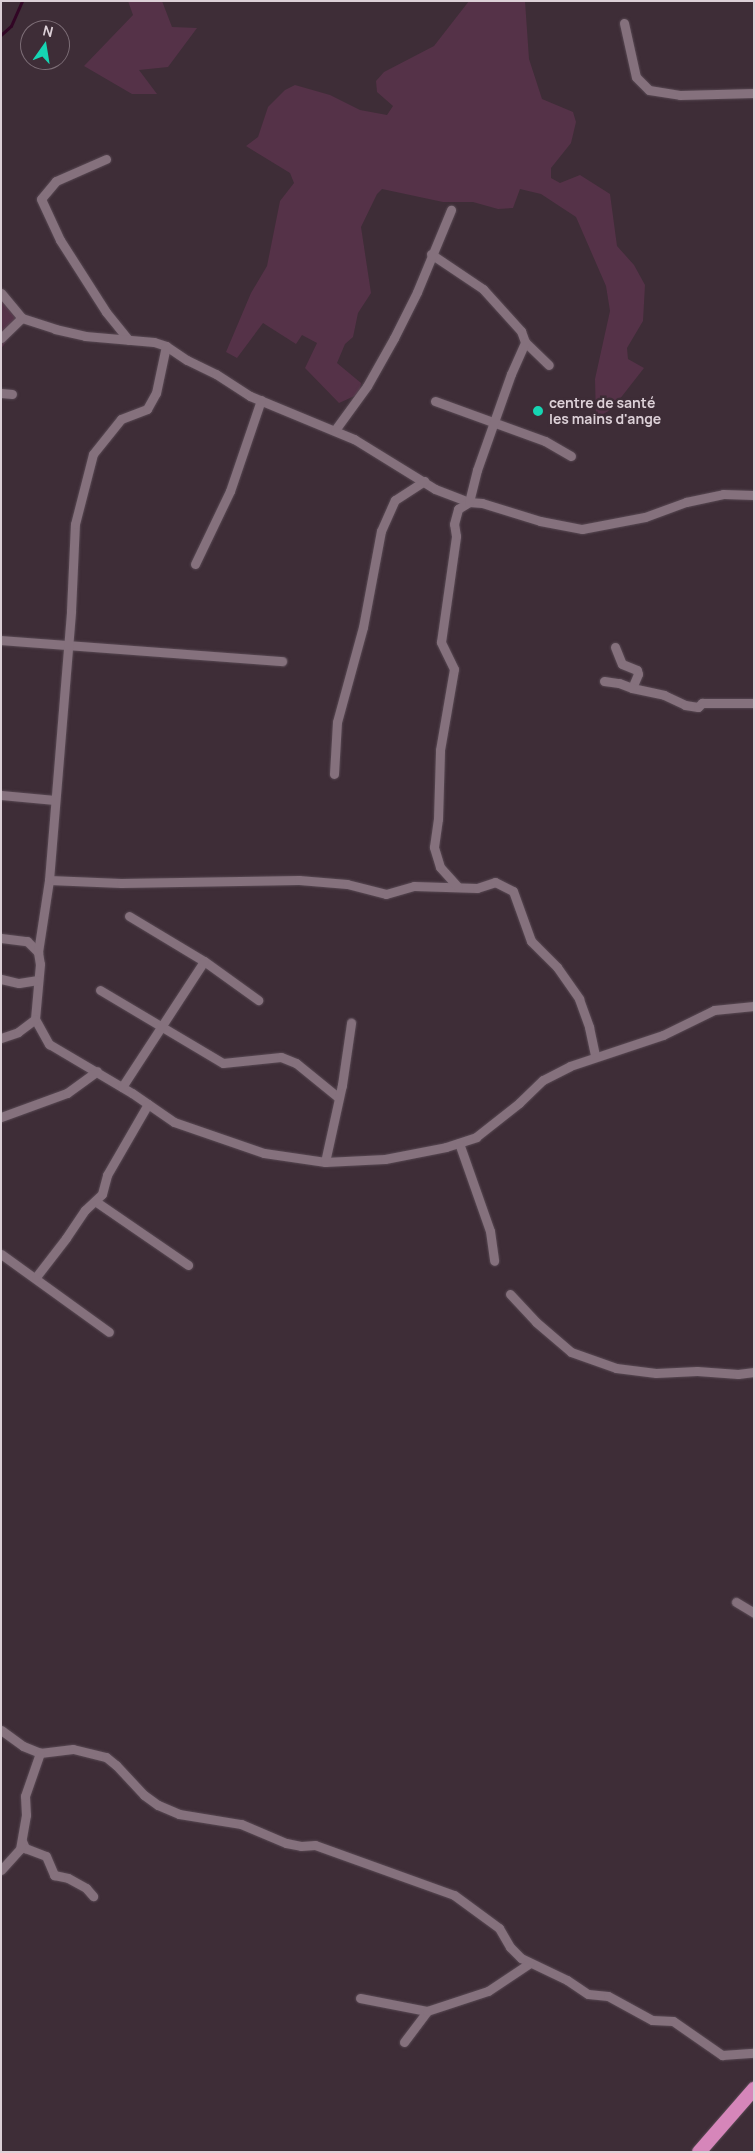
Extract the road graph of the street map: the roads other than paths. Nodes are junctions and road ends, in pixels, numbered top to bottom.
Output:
1 (624, 23) dead end
2 (754, 93) edge
3 (106, 160) dead end
4 (451, 210) dead end
5 (431, 254) junction
6 (1, 293) edge
7 (22, 318) junction
8 (1, 338) edge
9 (129, 340) junction
10 (525, 342) junction
11 (166, 346) junction
12 (549, 365) dead end
13 (1, 393) edge
14 (12, 394) dead end
15 (262, 400) junction
16 (435, 401) dead end
17 (494, 423) junction
18 (335, 430) junction
19 (571, 456) dead end
20 (424, 481) junction
21 (754, 495) edge
22 (469, 502) junction
23 (195, 564) dead end
24 (1, 640) edge
25 (68, 644) junction
26 (615, 647) dead end
27 (282, 661) dead end
28 (604, 681) dead end
29 (632, 688) junction
30 (754, 703) edge
31 (334, 774) dead end
32 (1, 795) edge
33 (55, 800) junction
34 (49, 880) junction
35 (458, 887) junction
36 (128, 916) dead end
37 (1, 938) edge
38 (38, 952) junction
39 (204, 962) junction
40 (1, 979) edge
41 (38, 980) junction
42 (100, 990) dead end
43 (258, 1000) dead end
44 (754, 1006) edge
45 (35, 1019) junction
46 (350, 1023) dead end
47 (160, 1026) junction
48 (1, 1038) edge
49 (595, 1056) junction
50 (97, 1071) junction
51 (122, 1087) junction
52 (339, 1098) junction
53 (148, 1104) junction
54 (1, 1117) edge
55 (459, 1143) junction
56 (325, 1162) junction
57 (95, 1201) junction
58 (1, 1254) edge
59 (494, 1261) dead end
60 (188, 1265) dead end
61 (36, 1277) junction
62 (510, 1294) dead end
63 (110, 1332) dead end
64 (754, 1372) edge
65 (736, 1602) dead end
66 (754, 1613) edge
67 (1, 1730) edge
68 (40, 1753) junction
69 (22, 1841) junction
70 (1, 1870) edge
71 (93, 1896) dead end
72 (530, 1963) junction
73 (360, 1998) dead end
74 (427, 2011) junction
75 (404, 2042) dead end
76 (754, 2053) edge
77 (754, 2090) edge
78 (699, 2152) edge

1 - 2 street
3 - 9 street
4 - 5 street
5 - 10 street
5 - 18 street
6 - 7 street
7 - 8 street
7 - 9 street
9 - 11 street
10 - 12 street
10 - 17 street
11 - 15 street
11 - 25 street
13 - 14 street
15 - 18 street
15 - 23 street
16 - 17 street
17 - 19 street
17 - 22 street
18 - 20 street
20 - 22 street
20 - 31 street
21 - 22 street
22 - 35 street
24 - 25 street
25 - 27 street
25 - 33 street
26 - 29 street
28 - 29 street
29 - 30 street
32 - 33 street
33 - 34 street
34 - 35 street
34 - 38 street
35 - 49 street
36 - 39 street
37 - 38 street
38 - 41 street
39 - 43 street
39 - 47 street
40 - 41 street
41 - 45 street
42 - 47 street
44 - 49 street
45 - 48 street
45 - 50 street
46 - 52 street
47 - 51 street
47 - 52 street
49 - 55 street
50 - 51 street
50 - 54 street
51 - 53 street
52 - 56 street
53 - 56 street
53 - 57 street
55 - 56 street
55 - 59 street
57 - 60 street
57 - 61 street
58 - 61 street
61 - 63 street
62 - 64 street
65 - 66 street
67 - 68 street
68 - 69 street
68 - 72 street
69 - 70 street
69 - 71 street
72 - 74 street
72 - 76 street
73 - 74 street
74 - 75 street
77 - 78 highway

